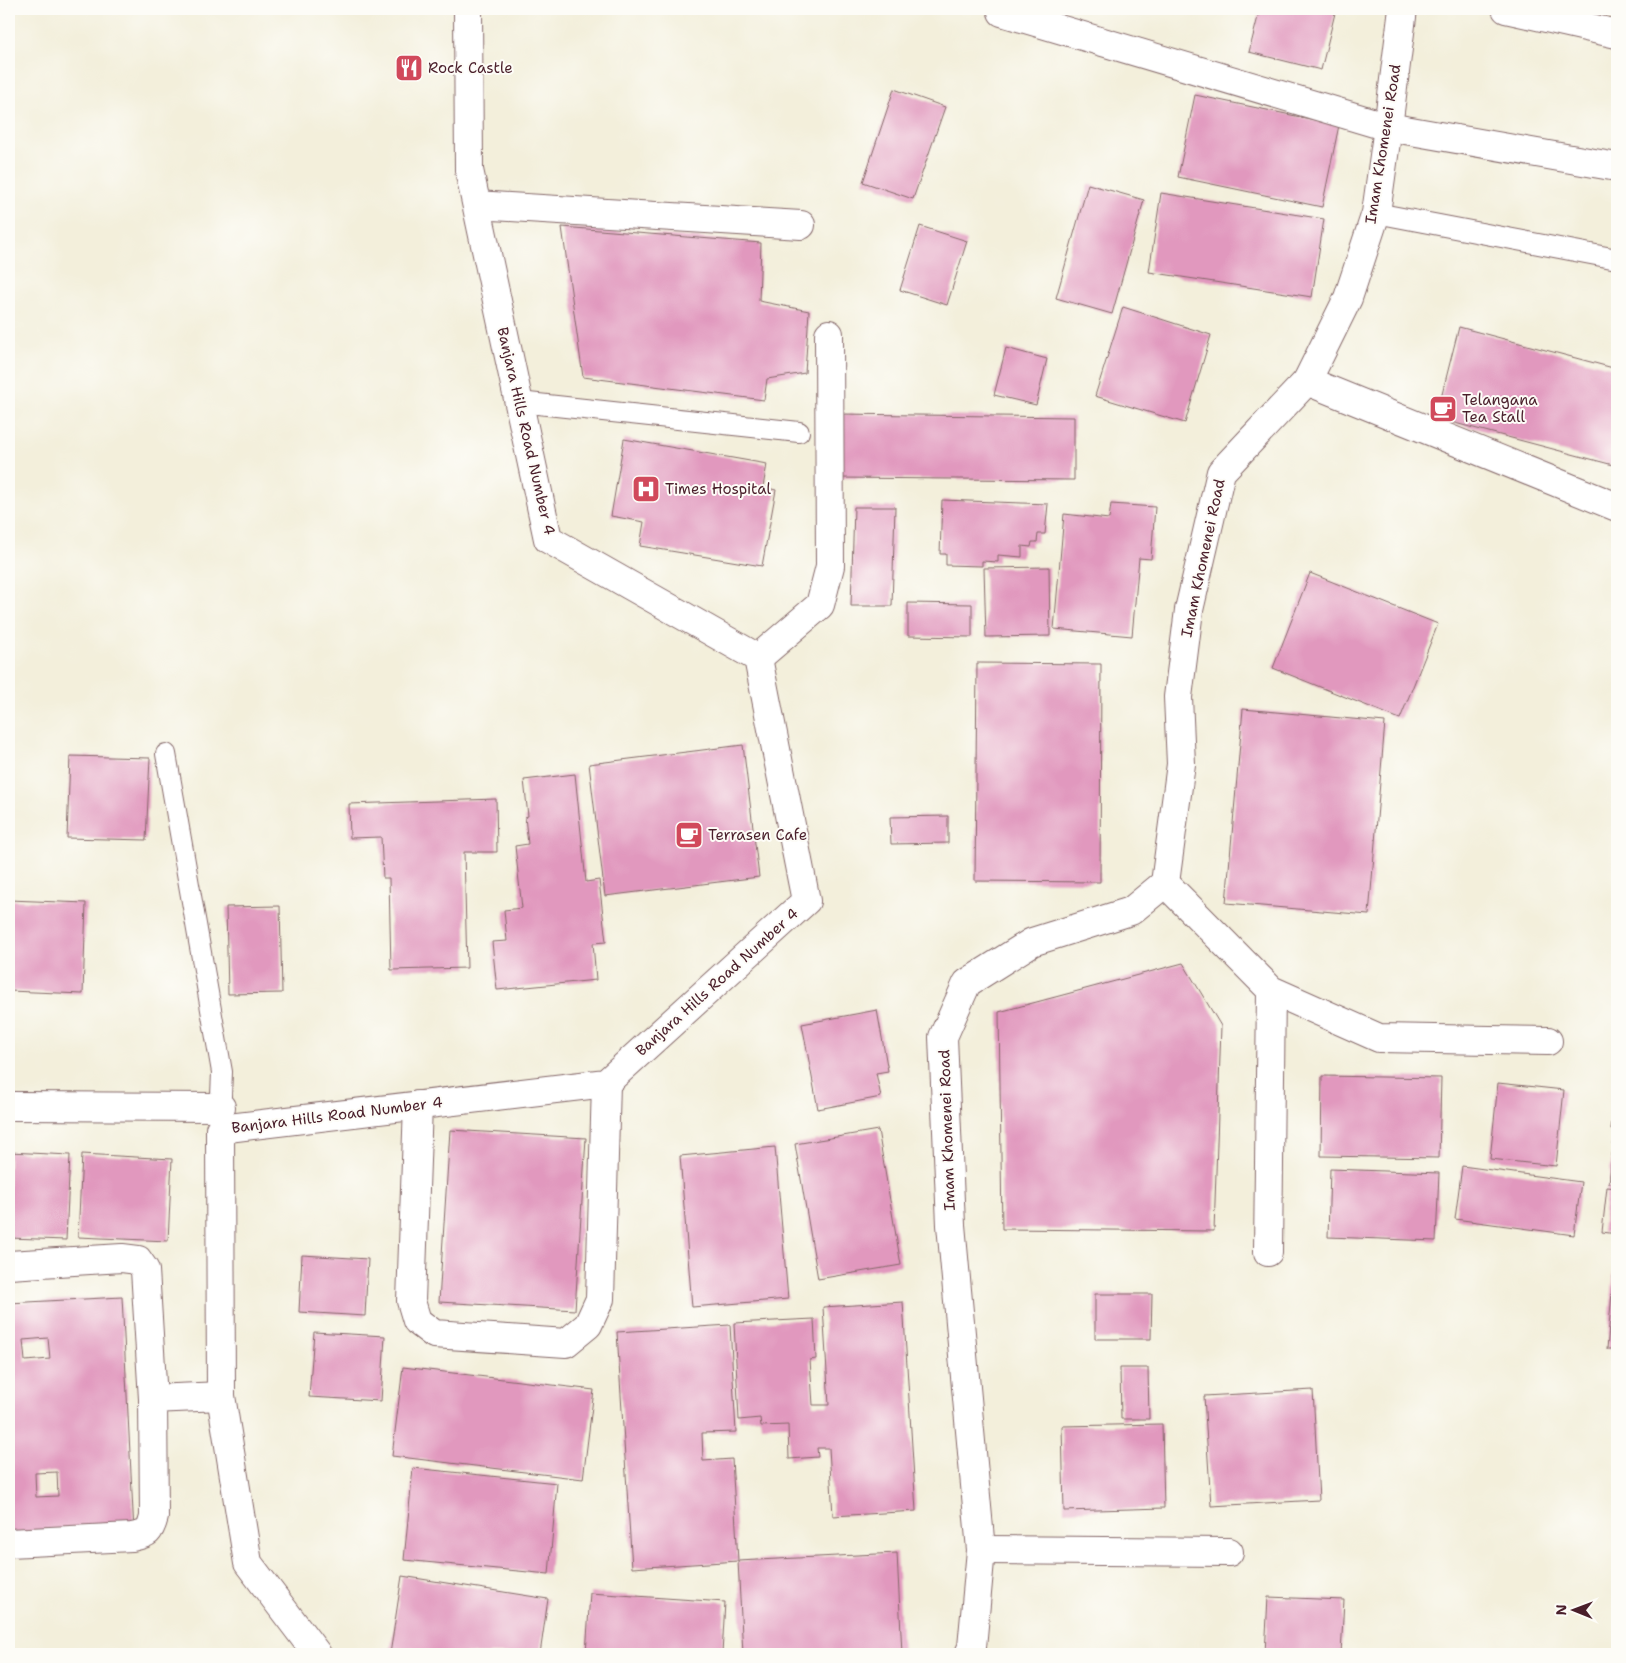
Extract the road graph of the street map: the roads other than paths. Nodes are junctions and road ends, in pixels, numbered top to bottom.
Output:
1 (468, 9) edge
2 (1403, 9) edge
3 (1506, 9) edge
4 (1002, 12) dead end
5 (1617, 34) edge
6 (1388, 127) junction
7 (1617, 167) edge
8 (476, 205) junction
9 (1376, 213) junction
10 (801, 225) dead end
11 (1617, 259) edge
12 (829, 334) dead end
13 (1307, 380) junction
14 (519, 402) junction
15 (799, 432) dead end
16 (1617, 507) edge
17 (758, 658) junction
18 (166, 754) dead end
19 (1165, 883) junction
20 (1271, 990) junction
21 (1548, 1041) dead end
22 (606, 1083) junction
23 (9, 1106) edge
24 (418, 1106) junction
25 (220, 1118) junction
26 (1268, 1252) dead end
27 (9, 1265) edge
28 (221, 1396) junction
29 (153, 1399) junction
30 (9, 1543) edge
31 (981, 1550) junction
32 (1229, 1552) dead end
33 (317, 1654) edge
34 (969, 1654) edge

1 - 8 street, Banjara Hills Road Number 4
2 - 6 street, Imam Khomenei Road
3 - 5 street
4 - 6 street
6 - 7 street
6 - 9 street, Imam Khomenei Road
8 - 10 street
8 - 14 street, Banjara Hills Road Number 4
9 - 11 lane
9 - 13 street, Imam Khomenei Road
12 - 17 street
13 - 16 street
13 - 19 street, Imam Khomenei Road
14 - 15 lane
14 - 17 street, Banjara Hills Road Number 4
17 - 22 street, Banjara Hills Road Number 4
18 - 25 lane
19 - 20 street
19 - 31 street, Imam Khomenei Road
20 - 21 street
20 - 26 street
22 - 24 street, Banjara Hills Road Number 4
22 - 24 street
23 - 25 street
24 - 25 street, Banjara Hills Road Number 4
25 - 28 street, Banjara Hills Road Number 4
27 - 29 street
28 - 29 street
28 - 33 street, Banjara Hills Road Number 4
29 - 30 street
31 - 32 street
31 - 34 street, Imam Khomenei Road

